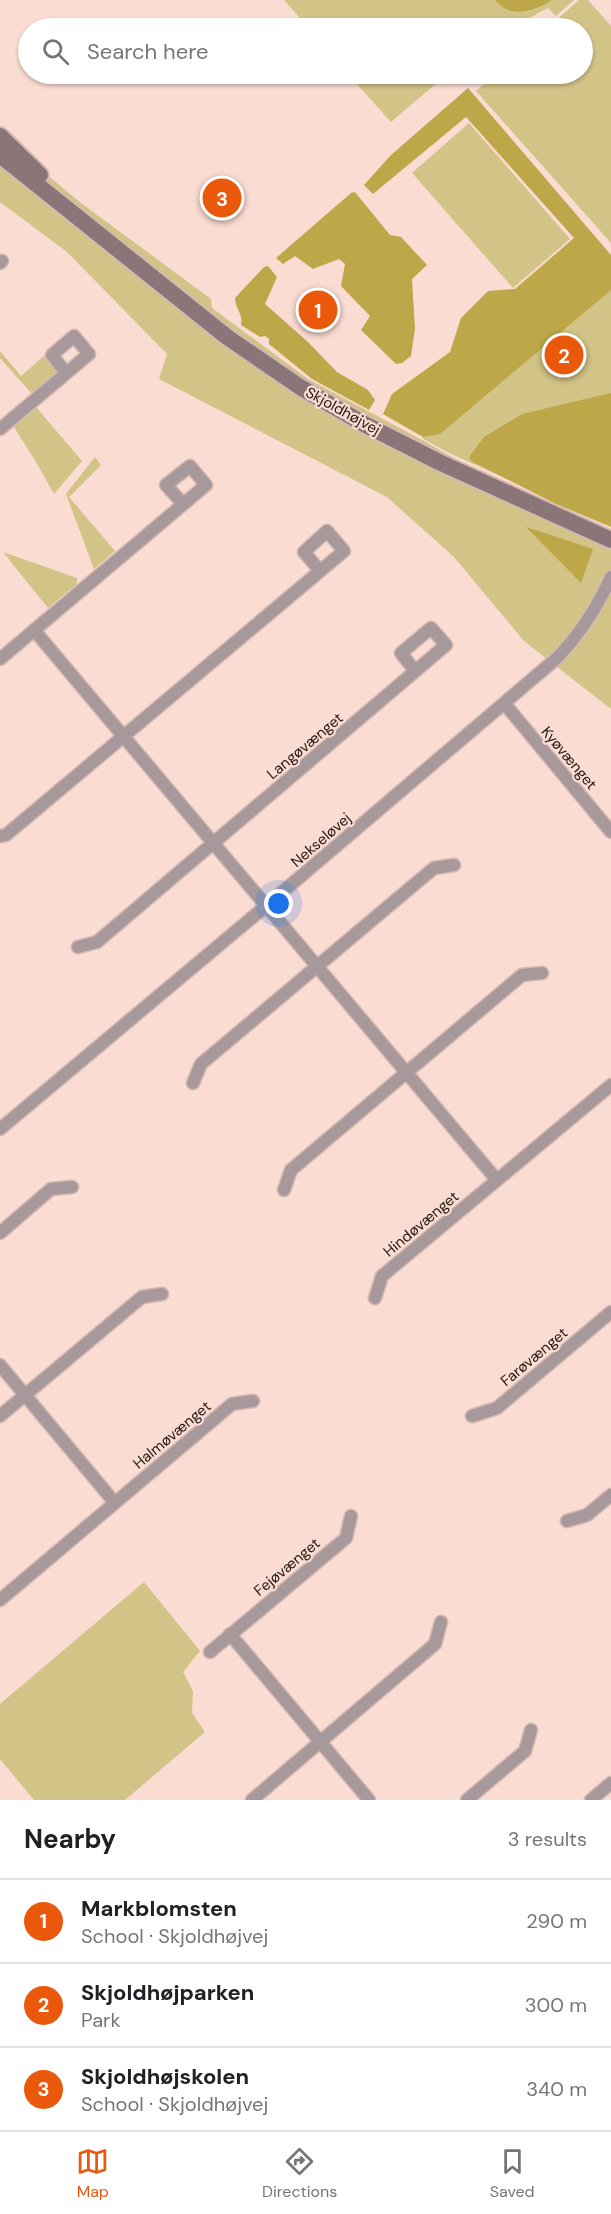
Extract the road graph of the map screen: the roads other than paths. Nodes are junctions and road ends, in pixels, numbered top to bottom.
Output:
1 (0, 136) edge
2 (0, 155) edge
3 (103, 237) junction
4 (66, 373) dead end
5 (0, 429) edge
6 (183, 504) dead end
7 (611, 540) edge
8 (320, 571) dead end
9 (611, 577) edge
10 (34, 630) junction
11 (0, 659) edge
12 (416, 671) dead end
13 (504, 703) junction
14 (124, 738) junction
15 (611, 832) edge
16 (0, 836) edge
17 (214, 843) junction
18 (454, 865) dead end
19 (267, 905) junction
20 (78, 947) dead end
21 (316, 967) junction
22 (542, 973) dead end
23 (406, 1072) junction
24 (193, 1083) dead end
25 (611, 1085) edge
26 (0, 1129) edge
27 (496, 1179) junction
28 (72, 1187) dead end
29 (284, 1190) dead end
30 (0, 1233) edge
31 (162, 1294) dead end
32 (375, 1298) dead end
33 (611, 1312) edge
34 (0, 1365) edge
35 (25, 1395) junction
36 (253, 1401) dead end
37 (0, 1416) edge
38 (472, 1416) dead end
39 (611, 1495) edge
40 (115, 1503) junction
41 (351, 1516) dead end
42 (567, 1521) dead end
43 (0, 1600) edge
44 (441, 1622) dead end
45 (230, 1634) junction
46 (210, 1652) dead end
47 (531, 1730) dead end
48 (321, 1742) junction
49 (611, 1783) edge
50 (252, 1800) edge
51 (369, 1800) edge
52 (467, 1800) edge
53 (591, 1800) edge

1 - 3 street, Skjoldhøjvej
2 - 3 street, Skjoldhøjvej
3 - 7 street, Skjoldhøjvej
4 - 5 street
6 - 10 street
8 - 14 street
9 - 13 street, Nekseløvej
10 - 11 street
10 - 14 street
12 - 17 street, Langøvænget
13 - 15 street, Kyøvænget
13 - 19 street, Nekseløvej
14 - 16 street
14 - 17 street
17 - 19 street
17 - 20 street, Langøvænget
18 - 21 street
19 - 21 street
19 - 26 street, Nekseløvej
21 - 23 street
21 - 24 street
22 - 23 street
23 - 27 street
23 - 29 street
25 - 27 street, Hindøvænget
27 - 32 street, Hindøvænget
28 - 30 street
31 - 35 street
33 - 38 street, Farøvænget
34 - 35 street
35 - 37 street
35 - 40 street
36 - 40 street, Halmøvænget
39 - 42 street
40 - 43 street, Halmøvænget
41 - 45 street, Fejøvænget
44 - 48 street
45 - 46 street, Fejøvænget
45 - 48 street
47 - 52 street
48 - 50 street
48 - 51 street
49 - 53 street

